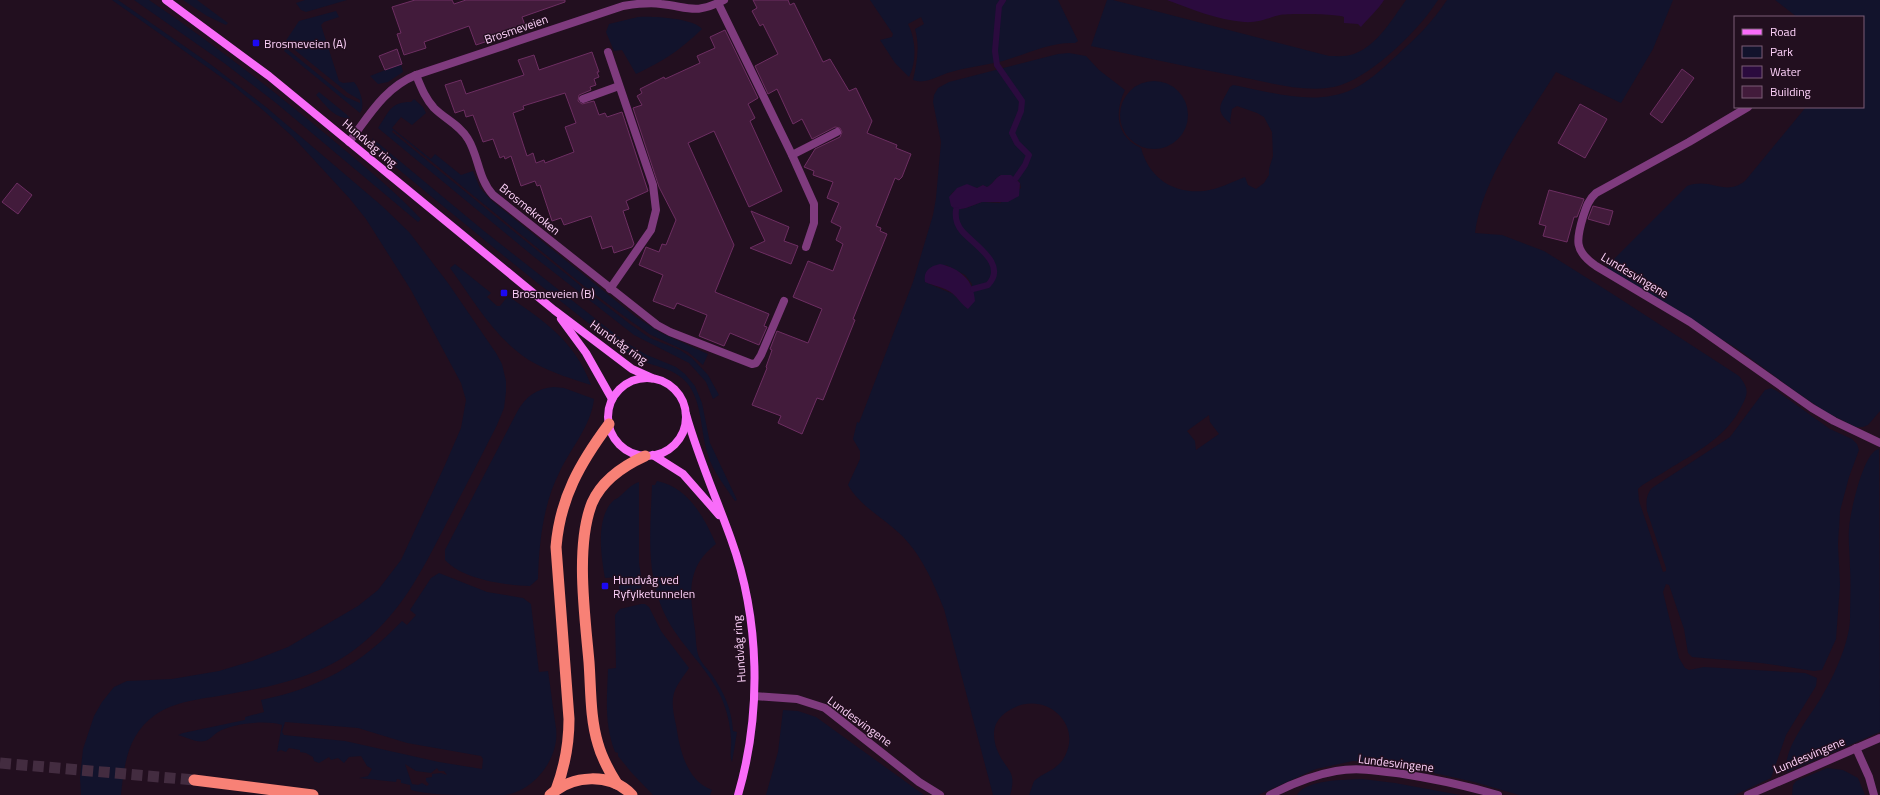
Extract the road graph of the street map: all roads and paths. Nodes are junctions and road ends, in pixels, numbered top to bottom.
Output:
1 (166, 0) edge
2 (721, 2) edge
3 (608, 52) dead end
4 (416, 75) junction
5 (620, 86) junction
6 (583, 100) dead end
7 (1746, 108) edge
8 (838, 132) dead end
9 (349, 142) junction
10 (792, 155) junction
11 (806, 247) dead end
12 (610, 289) junction
13 (784, 301) dead end
14 (554, 310) junction
15 (652, 378) junction
16 (612, 399) junction
17 (686, 414) junction
18 (609, 424) junction
19 (1880, 444) edge
20 (649, 456) junction
21 (723, 519) junction
22 (754, 696) junction
23 (1880, 738) edge
24 (1856, 748) junction
25 (194, 780) tunnel mouth
26 (617, 784) junction
27 (553, 792) edge
28 (313, 795) edge
29 (632, 795) edge
30 (738, 795) edge
31 (940, 795) edge
32 (1270, 795) edge
33 (1498, 795) edge
34 (1748, 795) edge
35 (1874, 795) edge

1 - 9 main road, Hundvåg ring
2 - 4 street, Brosmeveien
2 - 10 street, Brosmeveien
3 - 5 street
4 - 9 street, Brosmeveien
4 - 12 street, Brosmekroken
5 - 6 street
5 - 12 street
7 - 19 street, Lundesvingene
8 - 10 street
9 - 14 main road, Hundvåg ring
10 - 11 street, Brosmeveien
12 - 13 street, Brosmekroken
14 - 15 main road, Hundvåg ring
14 - 16 main road, Hundvåg ring
15 - 16 main road
15 - 17 main road
16 - 18 main road
17 - 20 main road
17 - 21 main road, Hundvåg ring
18 - 20 main road
18 - 27 highway
20 - 21 main road, Hundvåg ring
20 - 26 highway
21 - 22 main road, Hundvåg ring
22 - 30 main road, Hundvåg ring
22 - 31 street, Lundesvingene
23 - 24 street, Lundesvingene
24 - 34 street, Lundesvingene
24 - 35 street
25 - 28 highway
26 - 27 highway
26 - 29 highway
32 - 33 street, Lundesvingene

